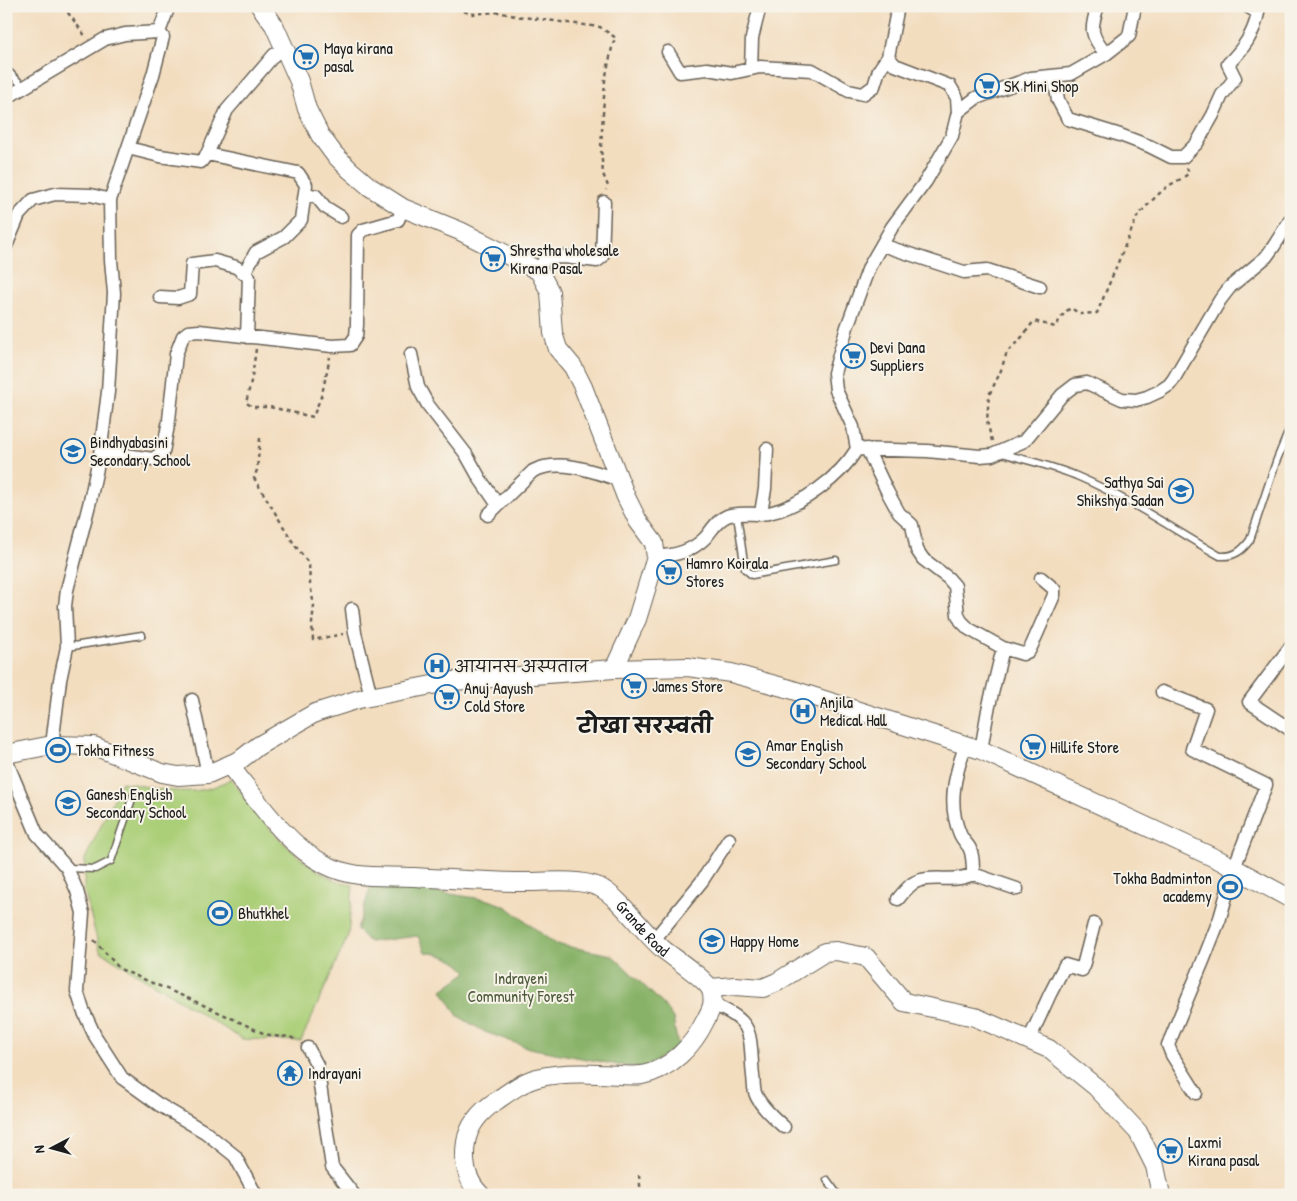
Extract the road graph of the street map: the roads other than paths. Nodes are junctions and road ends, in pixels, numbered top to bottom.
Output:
1 (169, 6) edge
2 (260, 6) edge
3 (760, 6) edge
4 (898, 6) edge
5 (1098, 6) edge
6 (1135, 6) edge
7 (1247, 6) edge
8 (159, 32) junction
9 (284, 47) junction
10 (668, 52) dead end
11 (1106, 54) junction
12 (888, 57) junction
13 (6, 69) edge
14 (751, 69) junction
15 (1054, 76) junction
16 (24, 88) junction
17 (6, 98) edge
18 (958, 112) junction
19 (128, 148) junction
20 (207, 154) junction
21 (306, 194) junction
22 (110, 200) junction
23 (604, 202) road end
24 (403, 208) junction
25 (342, 217) dead end
26 (1291, 219) edge
27 (882, 244) junction
28 (6, 246) edge
29 (539, 271) junction
30 (244, 274) junction
31 (1040, 287) dead end
32 (160, 297) dead end
33 (252, 338) junction
34 (411, 354) dead end
35 (1291, 425) edge
36 (767, 449) dead end
37 (862, 449) junction
38 (998, 453) junction
39 (100, 454) junction
40 (619, 480) junction
41 (498, 505) junction
42 (761, 513) junction
43 (488, 515) dead end
44 (737, 515) junction
45 (656, 557) junction
46 (836, 560) dead end
47 (1041, 578) dead end
48 (352, 610) dead end
49 (142, 635) dead end
50 (1291, 646) edge
51 (67, 647) junction
52 (1003, 648) junction
53 (614, 669) junction
54 (1162, 692) dead end
55 (371, 696) junction
56 (192, 700) dead end
57 (1291, 730) edge
58 (52, 745) junction
59 (974, 747) junction
60 (6, 754) edge
61 (6, 760) edge
62 (230, 766) junction
63 (208, 774) junction
64 (133, 796) dead end
65 (729, 839) dead end
66 (67, 868) junction
67 (1234, 868) junction
68 (973, 874) junction
69 (1016, 889) dead end
70 (898, 899) dead end
71 (1291, 899) edge
72 (1094, 924) dead end
73 (653, 941) junction
74 (712, 997) junction
75 (1029, 1040) junction
76 (308, 1048) road end
77 (1196, 1093) dead end
78 (784, 1127) dead end
79 (827, 1180) dead end
80 (256, 1195) edge
81 (354, 1195) edge
82 (481, 1195) edge
83 (838, 1195) edge
84 (1161, 1195) edge

1 - 8 street
2 - 9 street
3 - 14 street
4 - 12 street
5 - 11 street
6 - 11 street
7 - 15 street
8 - 16 street
8 - 19 street
9 - 20 street
9 - 24 street
10 - 14 street
11 - 15 street
12 - 14 street
12 - 18 street
13 - 16 lane
15 - 18 street
16 - 17 street
18 - 27 street
19 - 20 street
19 - 22 street
20 - 21 street
21 - 25 street
21 - 30 street
22 - 28 street
22 - 39 street
23 - 29 street
24 - 29 street
24 - 33 street
26 - 38 street
27 - 31 street
27 - 37 street
29 - 40 street
30 - 32 street
30 - 33 street
33 - 39 street
34 - 41 street
35 - 38 lane
36 - 42 street
37 - 38 street
37 - 42 street
37 - 52 street
39 - 51 street
40 - 41 street
40 - 45 street
41 - 43 street
42 - 44 street
44 - 45 street
44 - 46 lane
45 - 53 street
47 - 52 street
48 - 55 street
49 - 51 lane
50 - 57 street
51 - 58 street
52 - 59 street
53 - 55 street
53 - 59 street
54 - 67 street
55 - 62 street
56 - 63 street
58 - 60 street
58 - 63 street
59 - 67 street
59 - 68 street
61 - 66 street
62 - 63 street
62 - 73 street, Grande Road
64 - 66 lane
65 - 73 street
66 - 80 street
67 - 71 street
67 - 77 street
68 - 69 street
68 - 70 street
72 - 75 street
73 - 74 street, Grande Road
74 - 75 street
74 - 78 street
74 - 82 street
75 - 84 street
76 - 81 street
79 - 83 lane

